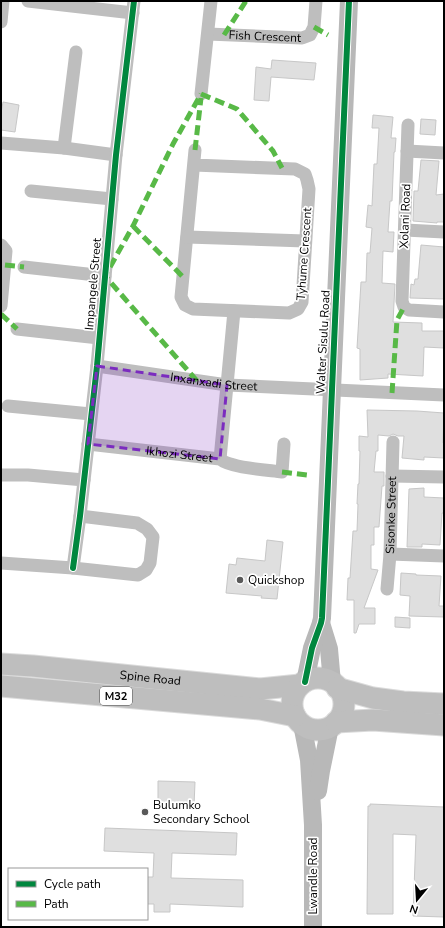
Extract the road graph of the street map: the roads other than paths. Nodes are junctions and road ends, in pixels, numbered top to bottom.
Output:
1 (3, 1) edge
2 (28, 1) edge
3 (211, 1) edge
4 (316, 1) edge
5 (349, 1) edge
6 (59, 3) edge
7 (134, 7) edge
8 (1, 22) edge
9 (208, 34) junction
10 (76, 52) dead end
11 (201, 94) dead end
12 (408, 125) dead end
13 (1, 143) edge
14 (64, 148) junction
15 (196, 150) dead end
16 (407, 151) junction
17 (444, 153) edge
18 (116, 155) junction
19 (194, 165) junction
20 (31, 191) dead end
21 (112, 200) junction
22 (404, 230) junction
23 (444, 232) edge
24 (187, 237) junction
25 (305, 241) junction
26 (1, 245) edge
27 (24, 267) dead end
28 (105, 276) junction
29 (1, 306) edge
30 (234, 311) junction
31 (444, 312) edge
32 (17, 329) dead end
33 (99, 338) junction
34 (97, 366) junction
35 (227, 385) junction
36 (332, 390) junction
37 (444, 395) edge
38 (8, 406) dead end
39 (91, 414) junction
40 (393, 442) dead end
41 (88, 444) junction
42 (284, 444) dead end
43 (220, 459) junction
44 (1, 475) edge
45 (392, 476) junction
46 (444, 477) edge
47 (84, 480) junction
48 (80, 516) junction
49 (390, 554) junction
50 (444, 556) edge
51 (1, 563) edge
52 (73, 568) junction
53 (387, 589) dead end
54 (321, 624) junction
55 (1, 664) edge
56 (303, 683) junction
57 (335, 685) junction
58 (1, 686) edge
59 (444, 704) edge
60 (298, 720) junction
61 (333, 724) junction
62 (444, 725) edge
63 (313, 825) junction
64 (313, 927) edge

1 - 8 street
2 - 6 street
3 - 9 street
4 - 9 street, Fish Crescent
5 - 36 street, Walter Sisulu Road
6 - 7 street
7 - 18 street, Impangele Street
9 - 11 street
10 - 14 street
12 - 16 street, Xolani Road
13 - 14 street
14 - 18 street
15 - 19 street, Tyhume Crescent
16 - 17 street
16 - 22 street, Xolani Road
18 - 21 street, Impangele Street
19 - 24 street, Tyhume Crescent
19 - 25 street, Tyhume Crescent
20 - 21 street
21 - 28 street, Impangele Street
22 - 23 street
22 - 31 street, Xolani Road
24 - 25 street
24 - 30 street, Tyhume Crescent
25 - 30 street, Tyhume Crescent
26 - 29 street
27 - 28 street
28 - 33 street, Impangele Street
30 - 35 street, Ikhozi Street
32 - 33 street
33 - 34 street, Impangele Street
34 - 35 street, Inxanxadi Street
34 - 39 street, Impangele Street
35 - 36 street, Inxanxadi Street
35 - 43 street, Ikhozi Street
36 - 37 street, Inxanxadi Street
36 - 54 street, Walter Sisulu Road
38 - 39 street
39 - 41 street, Impangele Street
40 - 45 street, Sisonke Street
41 - 43 street, Ikhozi Street
41 - 47 street, Impangele Street
42 - 43 street
44 - 47 street
45 - 46 street
45 - 49 street, Sisonke Street
47 - 48 street, Impangele Street
48 - 52 street, Impangele Street
48 - 52 street
49 - 50 street
49 - 53 street, Sisonke Street
51 - 52 street
54 - 56 street, Walter Sisulu Road
54 - 57 street, Walter Sisulu Road
55 - 56 main road, Spine Road / M32
56 - 57 main road, Spine Road / M32
56 - 60 main road
57 - 59 main road, Spine Road / M32
57 - 61 main road
58 - 60 main road, Spine Road / M32
60 - 61 main road, Spine Road / M32
60 - 63 street, Lwandle Road
61 - 62 main road, Spine Road / M32
61 - 63 street, Lwandle Road
63 - 64 street, Lwandle Road

